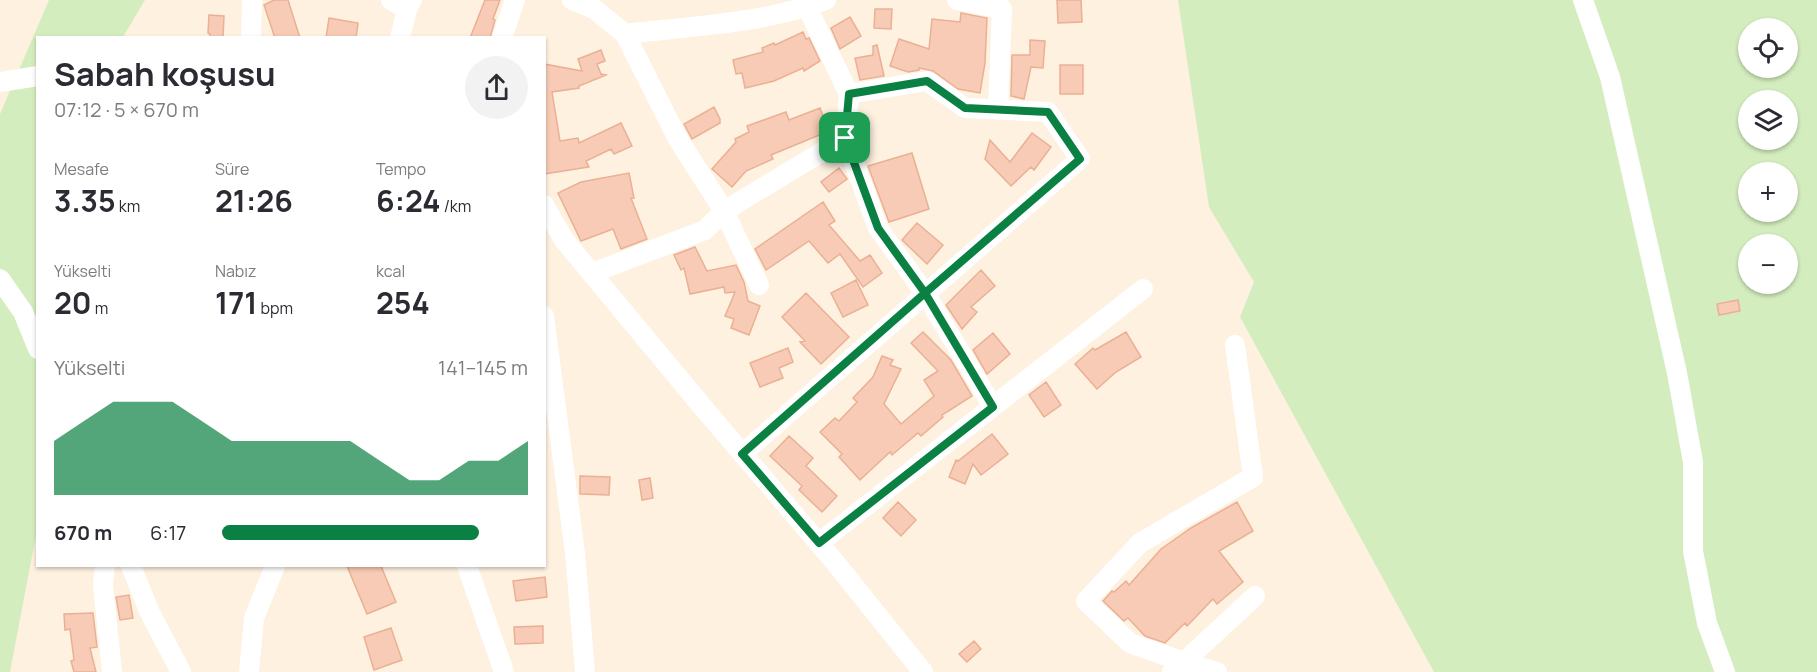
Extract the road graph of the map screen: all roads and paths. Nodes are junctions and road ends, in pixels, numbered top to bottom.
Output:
1 (252, 0) edge
2 (514, 0) edge
3 (572, 0) edge
4 (826, 0) edge
5 (957, 0) edge
6 (1583, 0) edge
7 (403, 3) edge
8 (792, 6) edge
9 (625, 34) junction
10 (251, 36) edge
11 (400, 36) edge
12 (503, 36) edge
13 (36, 76) edge
14 (0, 82) edge
15 (849, 94) junction
16 (998, 110) junction
17 (845, 138) junction
18 (546, 209) edge
19 (724, 212) junction
20 (592, 273) junction
21 (0, 279) edge
22 (759, 285) dead end
23 (1143, 289) dead end
24 (925, 293) junction
25 (546, 331) edge
26 (36, 344) edge
27 (1236, 345) dead end
28 (993, 407) junction
29 (742, 454) junction
30 (819, 543) junction
31 (105, 567) edge
32 (131, 567) edge
33 (266, 567) edge
34 (275, 567) edge
35 (467, 567) edge
36 (1255, 596) dead end
37 (258, 609) junction
38 (1178, 667) edge
39 (112, 672) edge
40 (181, 672) edge
41 (249, 672) edge
42 (504, 672) edge
43 (585, 672) edge
44 (923, 672) edge
45 (1217, 672) edge
46 (1725, 672) edge

1 - 10 street
2 - 12 street
3 - 9 street
4 - 8 street
5 - 16 street
6 - 46 street
7 - 11 street
8 - 9 street
8 - 15 street
9 - 19 street
13 - 14 street
15 - 16 street
15 - 17 street
16 - 24 street
17 - 19 street
17 - 24 street
18 - 20 street
19 - 20 street
19 - 22 street
20 - 29 street
21 - 26 street
23 - 28 street
24 - 28 street
24 - 29 street
25 - 43 street
27 - 38 street
28 - 30 street
29 - 30 street
30 - 44 street
31 - 39 street
32 - 40 street
33 - 37 street
34 - 37 street
35 - 42 street
36 - 38 street
37 - 41 street
38 - 45 street

